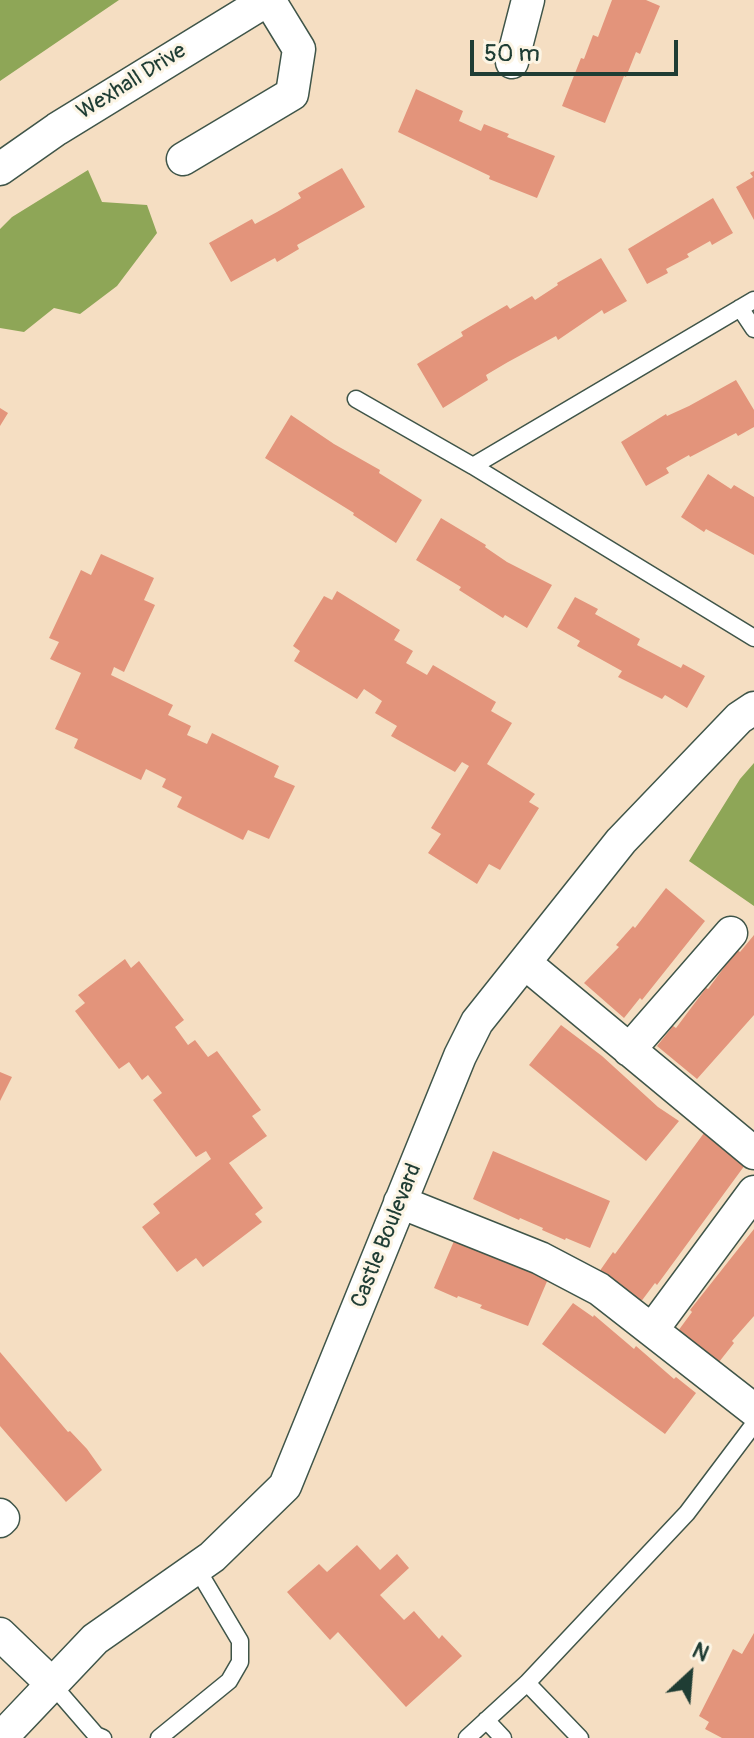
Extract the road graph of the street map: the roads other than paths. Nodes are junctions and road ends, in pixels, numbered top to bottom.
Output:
1 (268, 0) edge
2 (528, 0) edge
3 (512, 62) dead end
4 (183, 159) dead end
5 (0, 169) edge
6 (747, 304) edge
7 (754, 329) edge
8 (356, 399) dead end
9 (473, 466) junction
10 (754, 638) edge
11 (754, 708) edge
12 (731, 933) dead end
13 (525, 963) junction
14 (629, 1050) junction
15 (754, 1153) edge
16 (754, 1192) edge
17 (400, 1202) junction
18 (652, 1330) junction
19 (754, 1410) edge
20 (754, 1424) edge
21 (0, 1515) edge
22 (0, 1521) edge
23 (196, 1567) junction
24 (0, 1634) edge
25 (51, 1683) junction
26 (527, 1683) junction
27 (486, 1720) junction
28 (1, 1738) edge
29 (103, 1738) edge
30 (159, 1738) edge
31 (467, 1738) edge
32 (503, 1738) edge
33 (580, 1738) edge

1 - 4 street
1 - 5 street, Wexhall Drive
2 - 3 street
6 - 7 lane
6 - 9 lane
8 - 9 lane
9 - 10 lane
11 - 13 street, Castle Boulevard
12 - 14 street
13 - 14 street
13 - 17 street, Castle Boulevard
14 - 15 street
16 - 18 street
17 - 18 street
17 - 23 street, Castle Boulevard
18 - 19 street
20 - 26 lane
21 - 22 street
23 - 25 street, Castle Boulevard
23 - 30 lane
24 - 25 street
25 - 28 street, Castle Boulevard
25 - 29 lane
26 - 27 lane
26 - 33 lane
27 - 31 lane
27 - 32 lane

